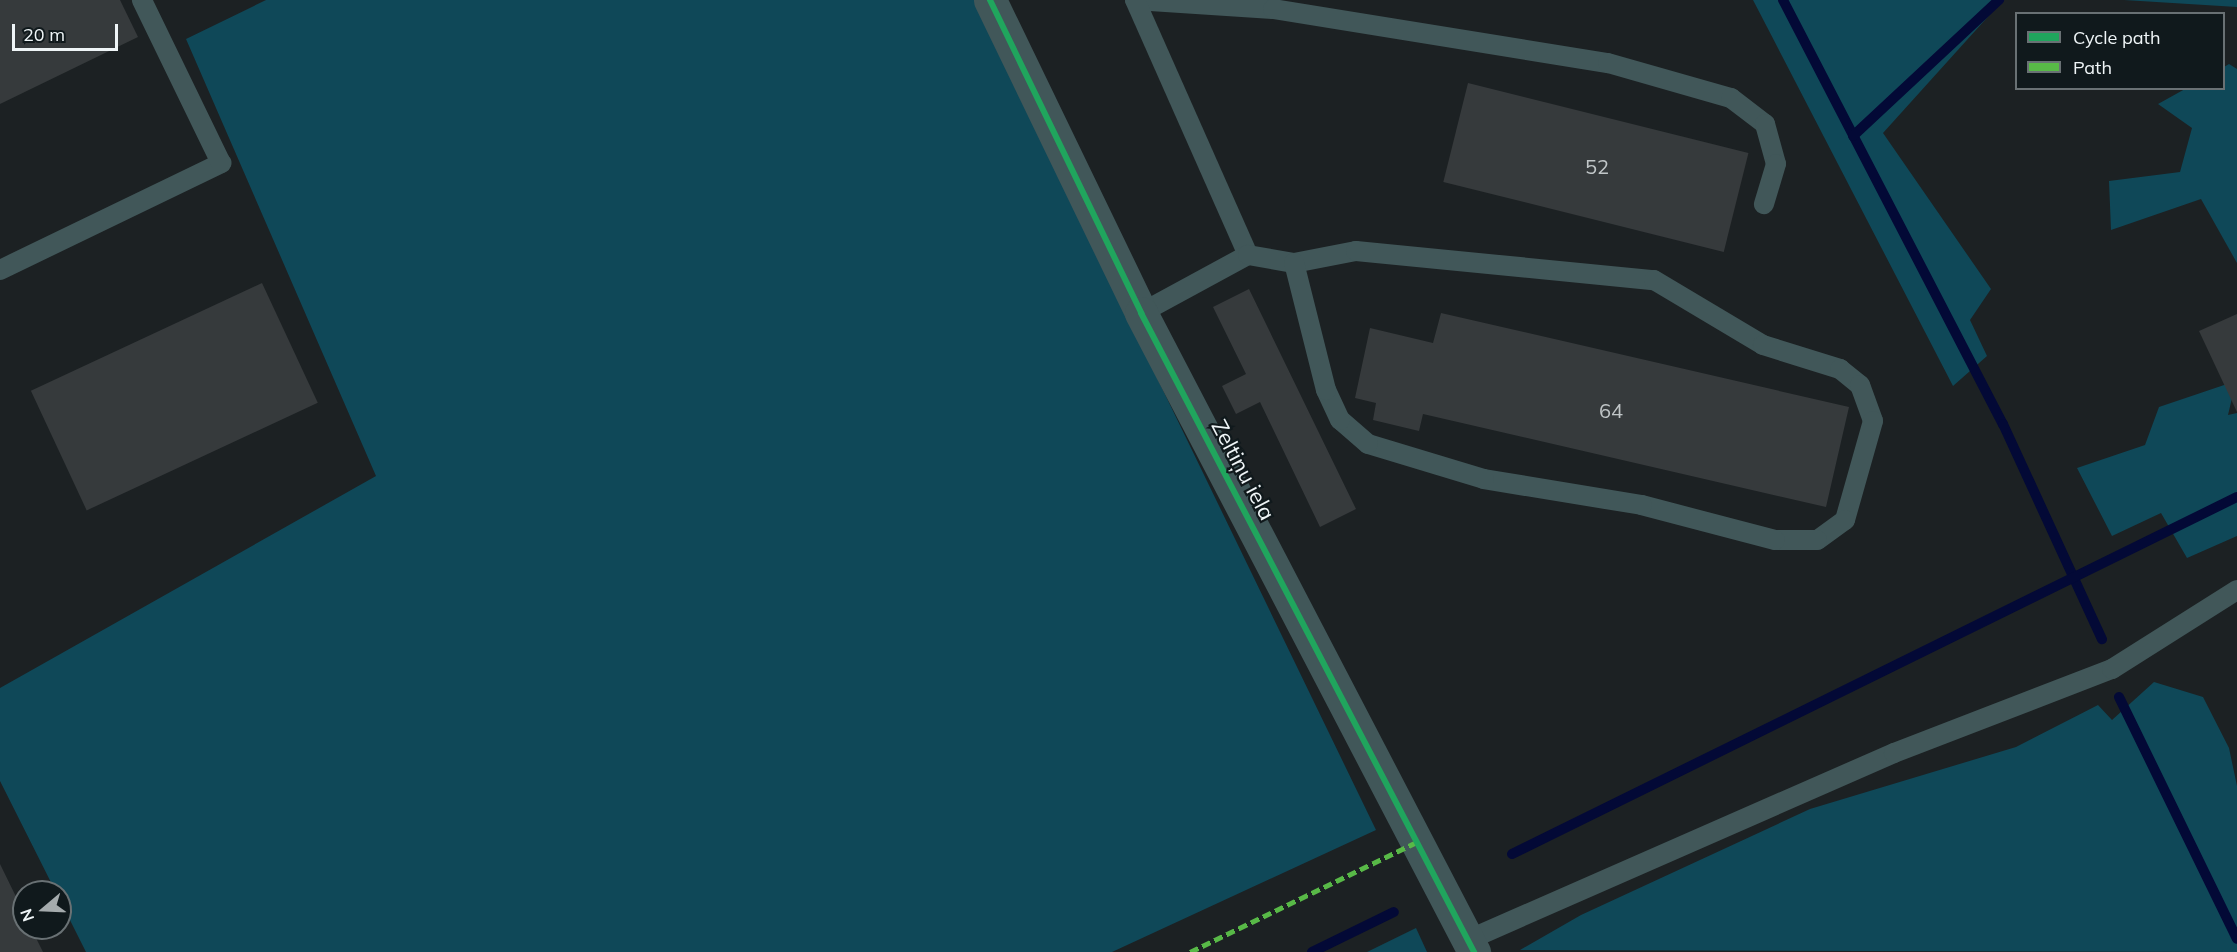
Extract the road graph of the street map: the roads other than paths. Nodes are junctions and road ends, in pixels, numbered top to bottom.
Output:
1 (142, 0) edge
2 (990, 0) edge
3 (1135, 0) edge
4 (1764, 204) dead end
5 (1248, 255) junction
6 (1294, 262) junction
7 (0, 270) edge
8 (1141, 313) junction
9 (2237, 590) edge
10 (1471, 946) edge

1 - 7 lane
2 - 8 street, Zeltiņu iela
3 - 4 lane
3 - 5 lane
5 - 6 lane
5 - 8 lane
6 - 6 lane
8 - 10 street, Zeltiņu iela
9 - 10 lane

